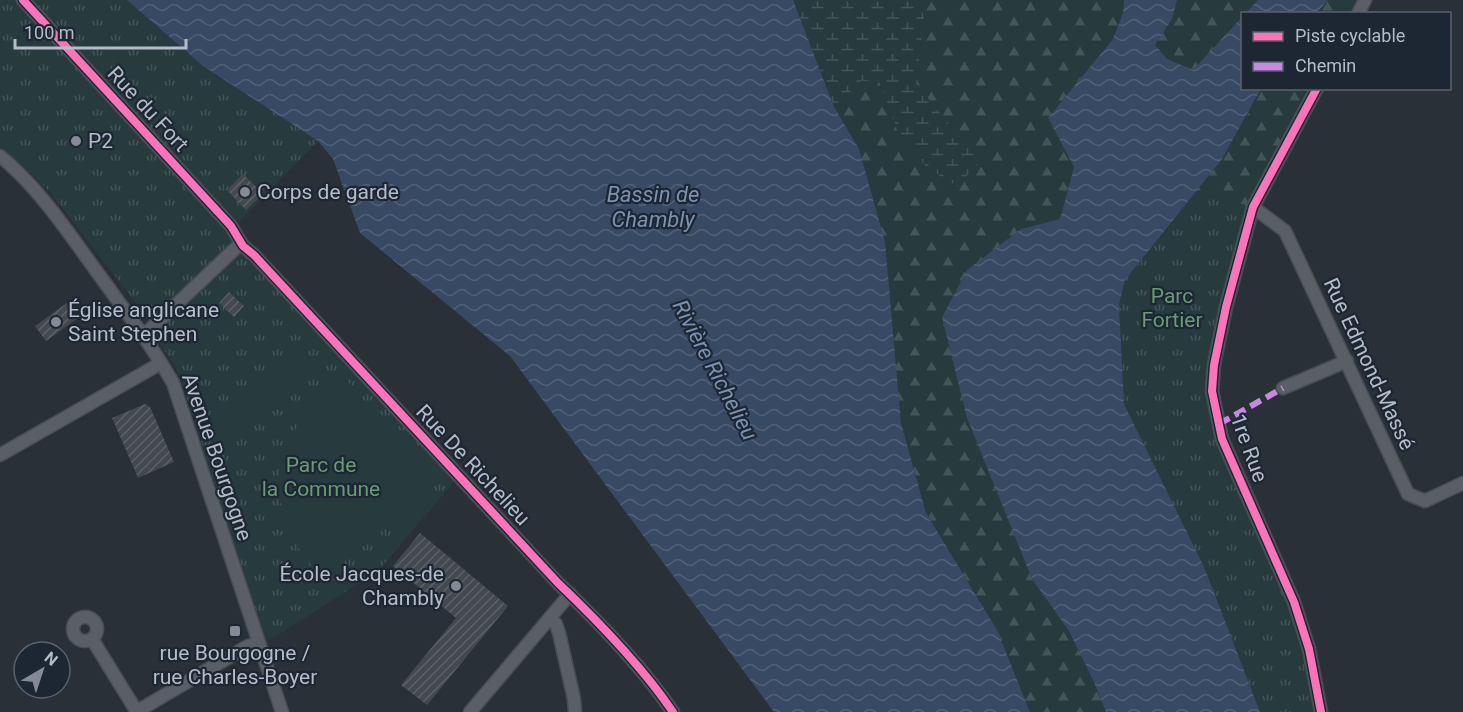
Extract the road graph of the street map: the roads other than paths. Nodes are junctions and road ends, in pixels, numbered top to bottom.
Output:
1 (23, 0) edge
2 (1316, 90) edge
3 (0, 156) edge
4 (1252, 207) junction
5 (243, 246) junction
6 (143, 336) junction
7 (1347, 361) junction
8 (161, 363) junction
9 (1283, 388) dead end
10 (0, 455) edge
11 (1463, 483) edge
12 (570, 594) junction
13 (550, 618) junction
14 (92, 639) dead end
15 (259, 642) junction
16 (137, 712) edge
17 (282, 712) edge
18 (470, 712) edge
19 (575, 712) edge
20 (673, 712) edge
21 (1321, 712) edge

1 - 5 street, Rue du Fort
2 - 4 street, 1re Rue
3 - 6 street, Avenue Bourgogne
4 - 7 street, Rue Edmond-Massé
4 - 21 street, 1re Rue
5 - 6 street
5 - 12 street, Rue De Richelieu
6 - 8 street, Avenue Bourgogne
7 - 9 street
7 - 11 street, Rue Edmond-Massé
8 - 10 street
8 - 15 street, Avenue Bourgogne
12 - 13 street
12 - 20 street, Rue De Richelieu
13 - 18 street
13 - 19 street
14 - 16 street
15 - 16 street
15 - 17 street, Avenue Bourgogne

